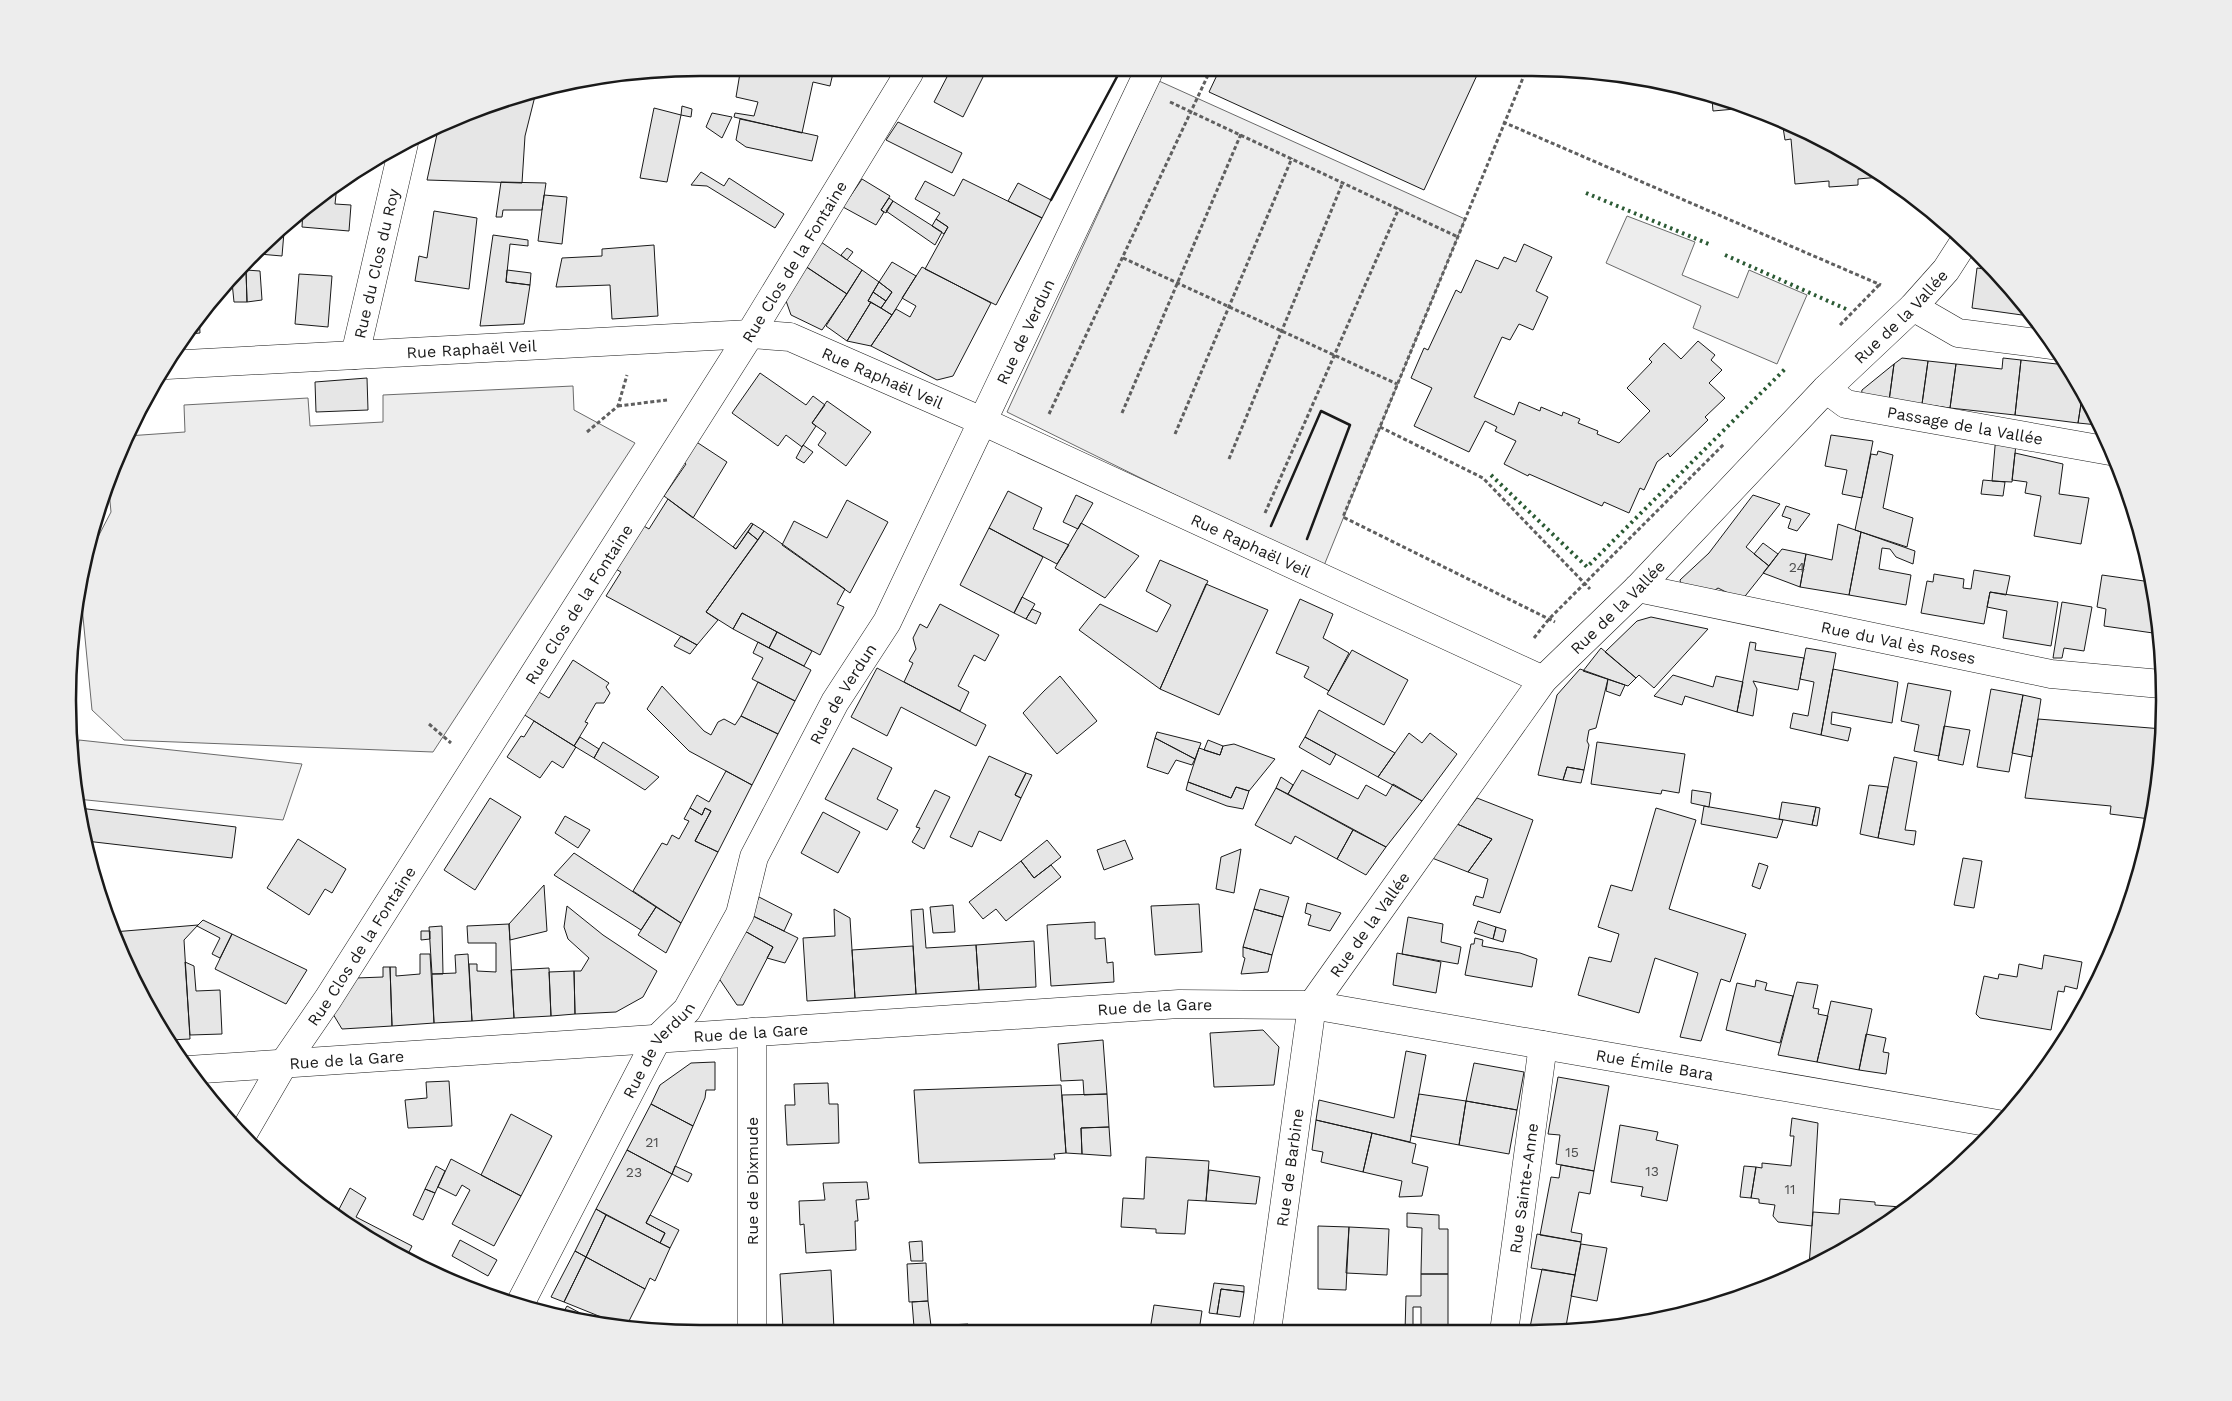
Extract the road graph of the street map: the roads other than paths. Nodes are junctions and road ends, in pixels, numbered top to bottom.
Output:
1 (906, 76) edge
2 (1144, 81) edge
3 (402, 153) edge
4 (1961, 247) edge
5 (1913, 307) junction
6 (750, 334) junction
7 (2044, 344) edge
8 (355, 355) junction
9 (174, 365) edge
10 (1826, 389) junction
11 (982, 422) junction
12 (2102, 450) edge
13 (1638, 588) junction
14 (1543, 680) junction
15 (2155, 683) edge
16 (1312, 1005) junction
17 (752, 1032) junction
18 (657, 1039) junction
19 (1543, 1045) junction
20 (284, 1063) junction
21 (197, 1069) edge
22 (1991, 1123) edge
23 (246, 1128) edge
24 (522, 1298) edge
25 (752, 1325) edge
26 (1268, 1325) edge
27 (1505, 1325) edge

1 - 6 street, Rue Clos de la Fontaine
2 - 11 street, Rue de Verdun
3 - 8 street, Rue du Clos du Roy
4 - 5 street, Rue de la Vallée
5 - 7 street
5 - 10 street, Rue de la Vallée
6 - 8 street, Rue Raphaël Veil
6 - 11 street, Rue Raphaël Veil
6 - 20 street, Rue Clos de la Fontaine
8 - 9 street, Rue Raphaël Veil
10 - 12 street, Passage de la Vallée
10 - 13 street, Rue de la Vallée
11 - 14 street, Rue Raphaël Veil
11 - 18 street, Rue de Verdun
13 - 14 street, Rue de la Vallée
13 - 15 street, Rue du Val ès Roses
14 - 16 street, Rue de la Vallée
16 - 17 street, Rue de la Gare
16 - 19 street, Rue Émile Bara
16 - 26 street, Rue de Barbine
17 - 18 street, Rue de la Gare
17 - 25 street, Rue de Dixmude
18 - 20 street, Rue de la Gare
18 - 24 street, Rue de Verdun
19 - 22 street, Rue Émile Bara
19 - 27 street, Rue Sainte-Anne
20 - 21 street, Rue de la Gare
20 - 23 street, Rue Clos de la Fontaine

